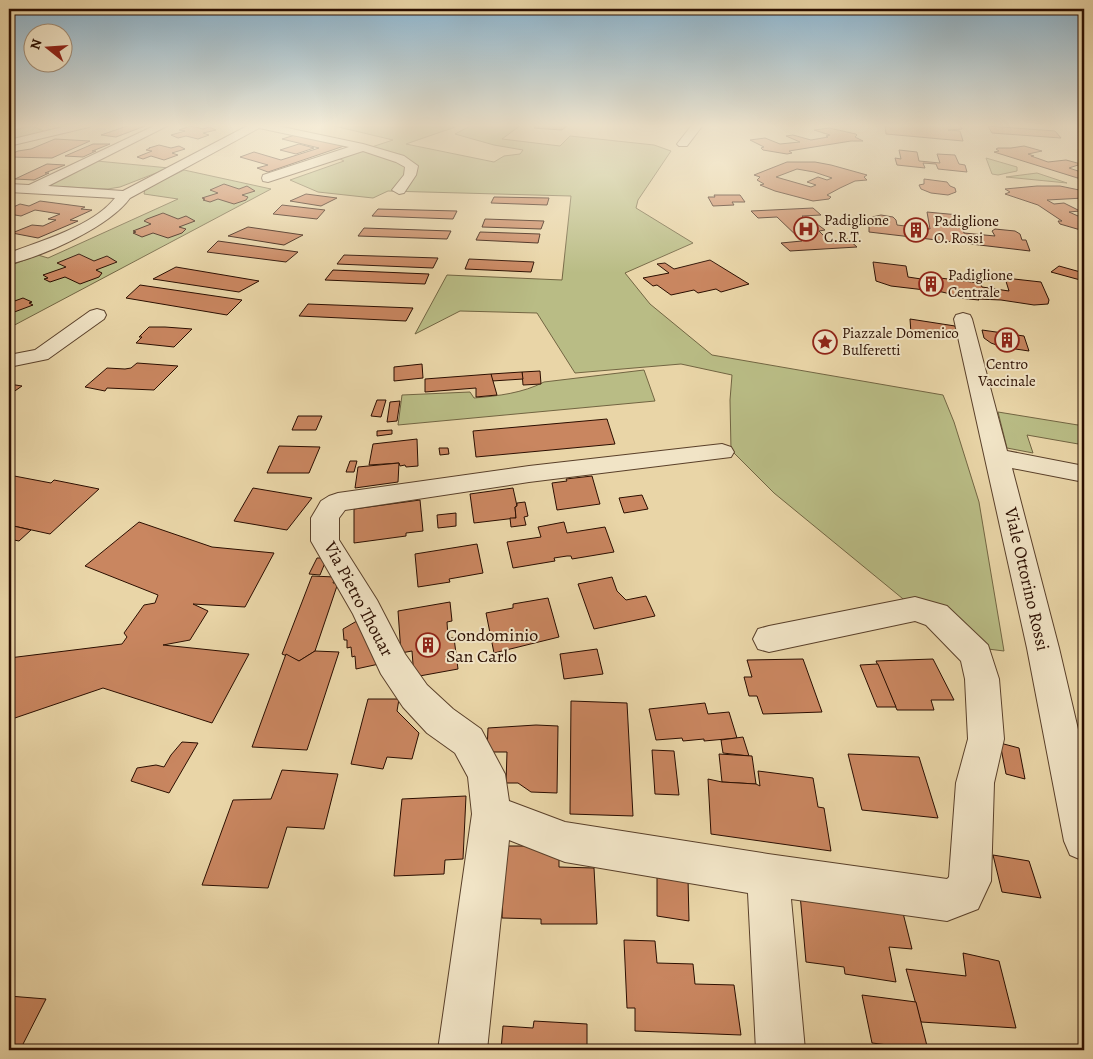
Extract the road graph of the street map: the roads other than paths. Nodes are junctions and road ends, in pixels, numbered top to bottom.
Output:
1 (62, 174) edge
2 (164, 174) edge
3 (279, 174) edge
4 (410, 174) edge
5 (268, 178) dead end
6 (9, 188) edge
7 (32, 189) junction
8 (399, 190) dead end
9 (125, 195) junction
10 (9, 260) edge
11 (97, 315) dead end
12 (963, 319) dead end
13 (9, 361) edge
14 (722, 452) dead end
15 (997, 458) junction
16 (1084, 474) edge
17 (769, 639) dead end
18 (492, 814) junction
19 (1084, 841) edge
20 (768, 875) junction
21 (462, 1050) edge
22 (780, 1050) edge

1 - 7 street
2 - 9 street
3 - 5 street
4 - 8 street
6 - 7 street
7 - 9 street
9 - 10 street
11 - 13 street
12 - 15 street, Viale Ottorino Rossi
14 - 18 street, Via Pietro Thouar
15 - 16 street
15 - 19 street, Viale Ottorino Rossi
17 - 20 street
18 - 20 street
18 - 21 street, Via Pietro Thouar
20 - 22 street

